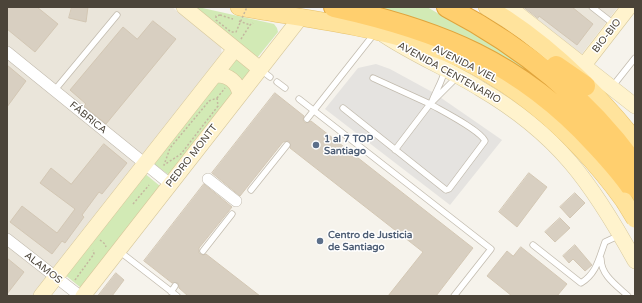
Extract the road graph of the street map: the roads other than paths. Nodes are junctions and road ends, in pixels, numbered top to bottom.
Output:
1 (184, 7) edge
2 (239, 7) edge
3 (334, 7) edge
4 (487, 7) edge
5 (509, 7) edge
6 (592, 7) edge
7 (630, 7) edge
8 (452, 10) edge
9 (117, 16) dead end
10 (301, 17) junction
11 (615, 25) junction
12 (379, 33) junction
13 (235, 49) junction
14 (7, 52) edge
15 (635, 58) edge
16 (584, 65) junction
17 (444, 69) junction
18 (265, 73) junction
19 (215, 75) junction
20 (458, 77) junction
21 (373, 78) dead end
22 (277, 82) dead end
23 (585, 86) junction
24 (612, 87) junction
25 (285, 88) dead end
26 (54, 91) junction
27 (240, 95) junction
28 (299, 99) dead end
29 (430, 104) junction
30 (635, 106) edge
31 (343, 108) dead end
32 (314, 110) junction
33 (307, 119) dead end
34 (635, 140) edge
35 (287, 145) dead end
36 (395, 150) junction
37 (145, 164) junction
38 (635, 164) edge
39 (208, 179) dead end
40 (170, 184) junction
41 (251, 190) dead end
42 (236, 201) dead end
43 (601, 202) junction
44 (631, 202) edge
45 (232, 214) dead end
46 (621, 235) junction
47 (7, 239) edge
48 (533, 245) dead end
49 (112, 251) junction
50 (203, 251) dead end
51 (601, 258) junction
52 (635, 261) edge
53 (56, 277) junction
54 (175, 286) dead end
55 (171, 292) junction
56 (41, 296) edge
57 (80, 296) edge
58 (83, 296) edge
59 (176, 296) edge
60 (454, 296) edge
61 (628, 296) edge

1 - 13 street
2 - 10 main road, AVENIDA VIEL
3 - 44 highway
4 - 23 main road
5 - 16 street
6 - 11 lane
7 - 11 street, BIO-BIO
8 - 23 highway
8 - 38 highway
9 - 26 lane
10 - 12 main road, AVENIDA VIEL
10 - 18 street, PEDRO MONTT
11 - 16 street, BIO-BIO
12 - 17 street, AVENIDA CENTENARIO
12 - 32 lane
12 - 44 main road, AVENIDA VIEL
13 - 18 street
13 - 19 street
14 - 26 street, FÁBRICA
15 - 24 lane
16 - 24 street
17 - 20 street, AVENIDA CENTENARIO
17 - 29 lane
18 - 27 street, PEDRO MONTT
19 - 27 street
19 - 37 street
20 - 29 lane
20 - 43 street, AVENIDA CENTENARIO
21 - 29 lane
22 - 25 lane
23 - 34 main road
24 - 30 street
26 - 37 street, FÁBRICA
27 - 40 street, PEDRO MONTT
28 - 32 lane
29 - 36 lane
29 - 36 lane
31 - 36 lane
32 - 33 lane
32 - 60 lane
35 - 41 lane
37 - 40 street, FÁBRICA
37 - 53 street
39 - 42 street
40 - 49 street, PEDRO MONTT
43 - 44 street
43 - 46 street, AVENIDA CENTENARIO
44 - 46 street
45 - 50 lane
46 - 51 lane
46 - 52 street, AVENIDA CENTENARIO
47 - 53 street, ALAMOS
48 - 51 lane
49 - 55 lane
49 - 58 street, PEDRO MONTT
51 - 61 lane
53 - 56 street
53 - 57 street, ALAMOS
54 - 55 lane
55 - 59 lane

